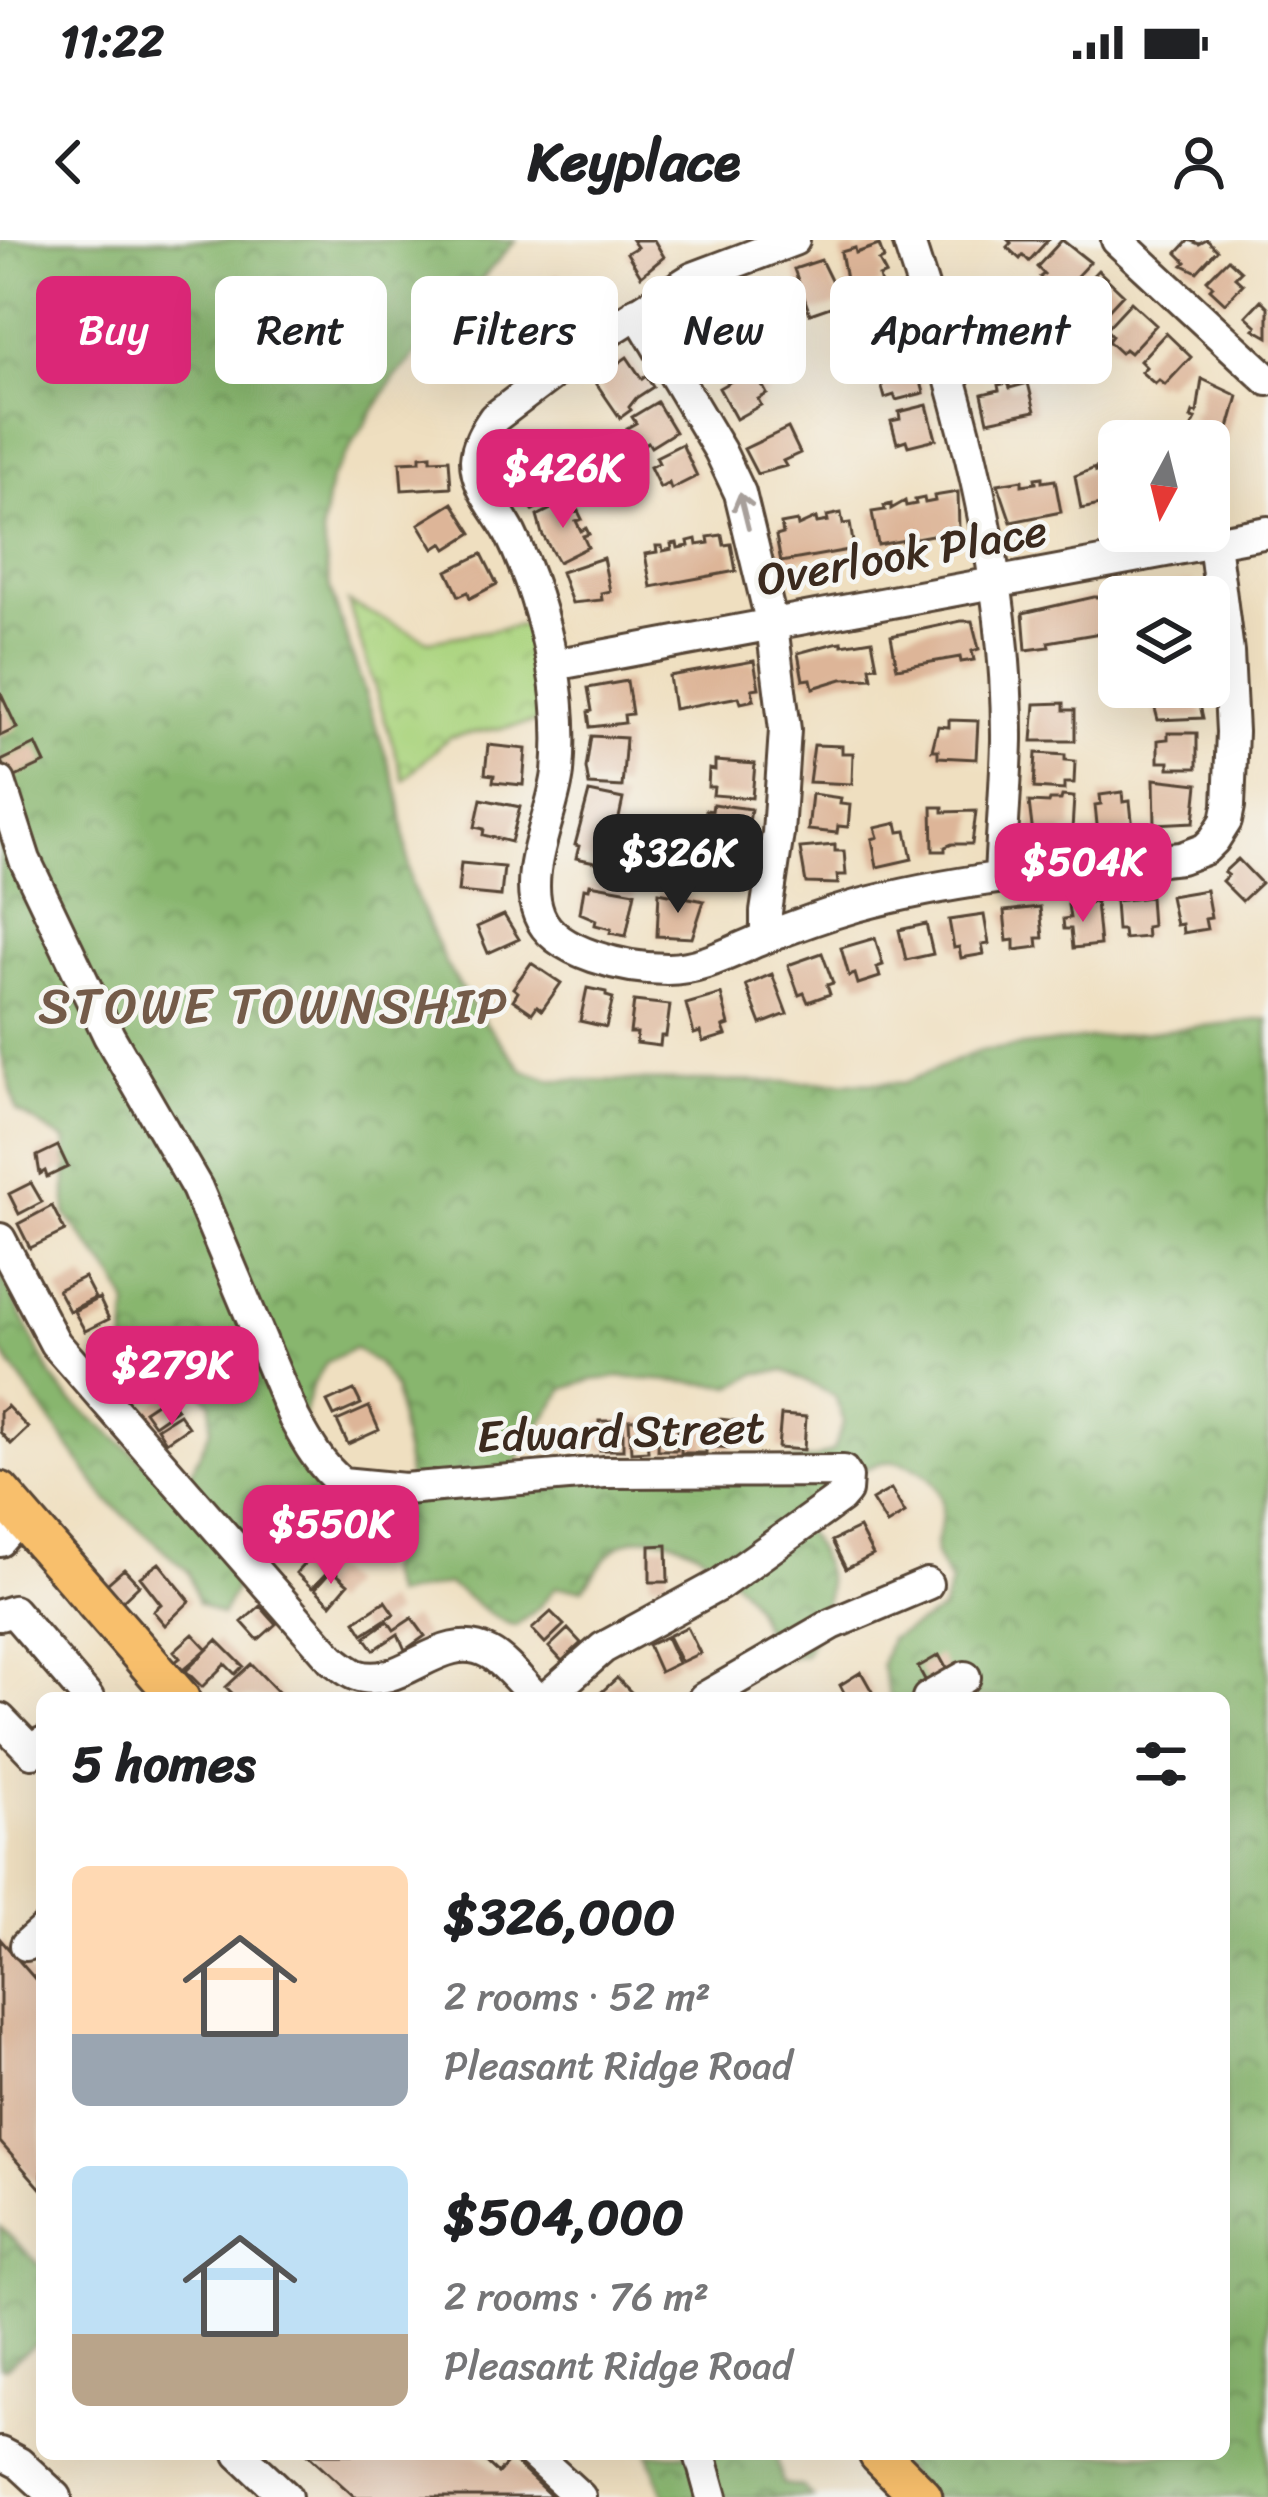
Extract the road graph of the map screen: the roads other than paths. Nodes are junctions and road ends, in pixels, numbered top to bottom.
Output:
1 (794, 240) edge
2 (908, 240) edge
3 (1117, 240) edge
4 (637, 312) junction
5 (1268, 380) edge
6 (1268, 532) edge
7 (1230, 540) edge
8 (1166, 552) edge
9 (1215, 552) edge
10 (994, 584) junction
11 (772, 625) junction
12 (553, 665) junction
13 (0, 782) edge
14 (1000, 877) junction
15 (766, 938) junction
16 (0, 1239) edge
17 (7, 1517) edge
18 (927, 1583) dead end
19 (0, 1615) edge
20 (964, 1677) dead end
21 (83, 1692) edge
22 (173, 1692) edge
23 (530, 1692) edge
24 (553, 1692) edge
25 (714, 1692) edge
26 (938, 1692) edge
27 (0, 1719) edge
28 (36, 1748) edge
29 (0, 2453) edge
30 (246, 2460) edge
31 (539, 2460) edge
32 (702, 2460) edge
33 (885, 2460) edge
34 (56, 2497) edge
35 (286, 2497) edge
36 (580, 2497) edge
37 (712, 2497) edge
38 (922, 2497) edge

1 - 4 street
2 - 10 street
3 - 5 street
11 -> 4 street
4 - 12 street
6 - 7 street, Overlook Place
8 - 10 street, Overlook Place
9 - 14 street
10 - 11 street, Overlook Place
10 - 14 street
11 - 12 street, Overlook Place
11 - 15 street
12 - 15 street
13 - 24 street, Edward Street
14 - 15 street
16 - 23 street
17 - 22 main road
18 - 25 street
19 - 21 street
20 - 26 street
27 - 28 street
29 - 34 street
30 - 35 street
31 - 36 street
32 - 37 street
33 - 38 main road

